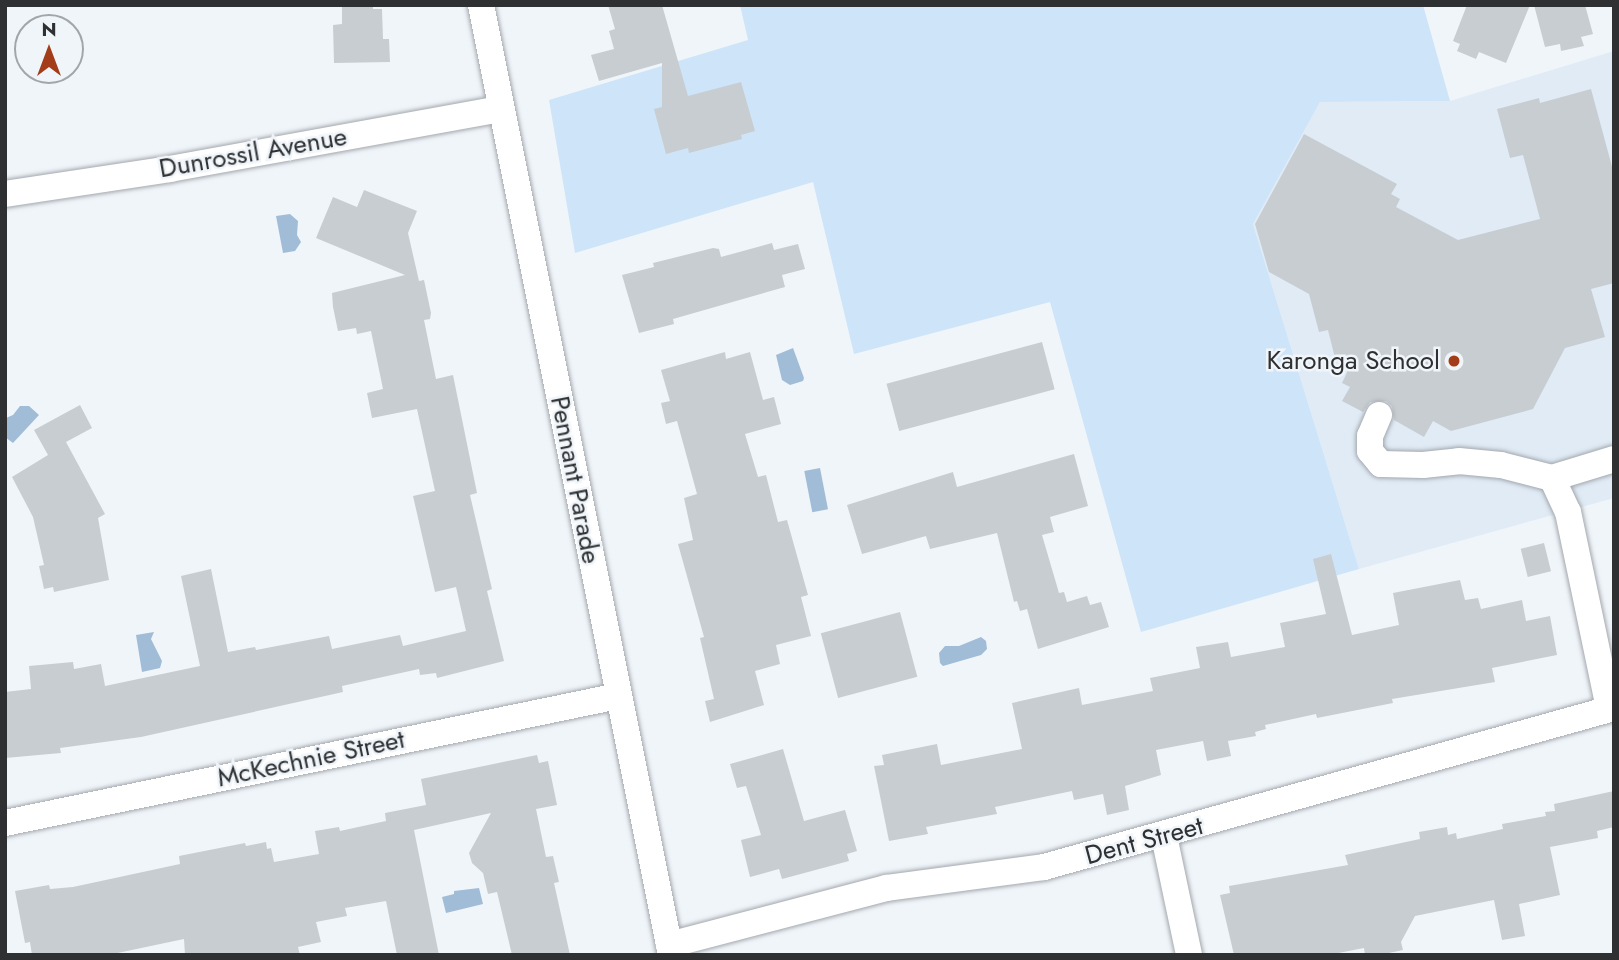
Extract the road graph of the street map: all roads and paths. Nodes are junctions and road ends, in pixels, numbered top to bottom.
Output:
1 (481, 5) edge
2 (501, 109) junction
3 (5, 194) edge
4 (1380, 415) dead end
5 (1614, 459) edge
6 (1552, 478) junction
7 (618, 696) junction
8 (1612, 709) edge
9 (5, 822) edge
10 (1164, 836) junction
11 (670, 950) edge
12 (1189, 955) edge

1 - 2 street, Pennant Parade
2 - 3 street, Dunrossil Avenue
2 - 7 street, Pennant Parade
4 - 6 street
5 - 6 street
6 - 8 street
7 - 9 street, McKechnie Street
7 - 11 street, Pennant Parade
8 - 10 street, Dent Street
10 - 11 street, Dent Street
10 - 12 street

